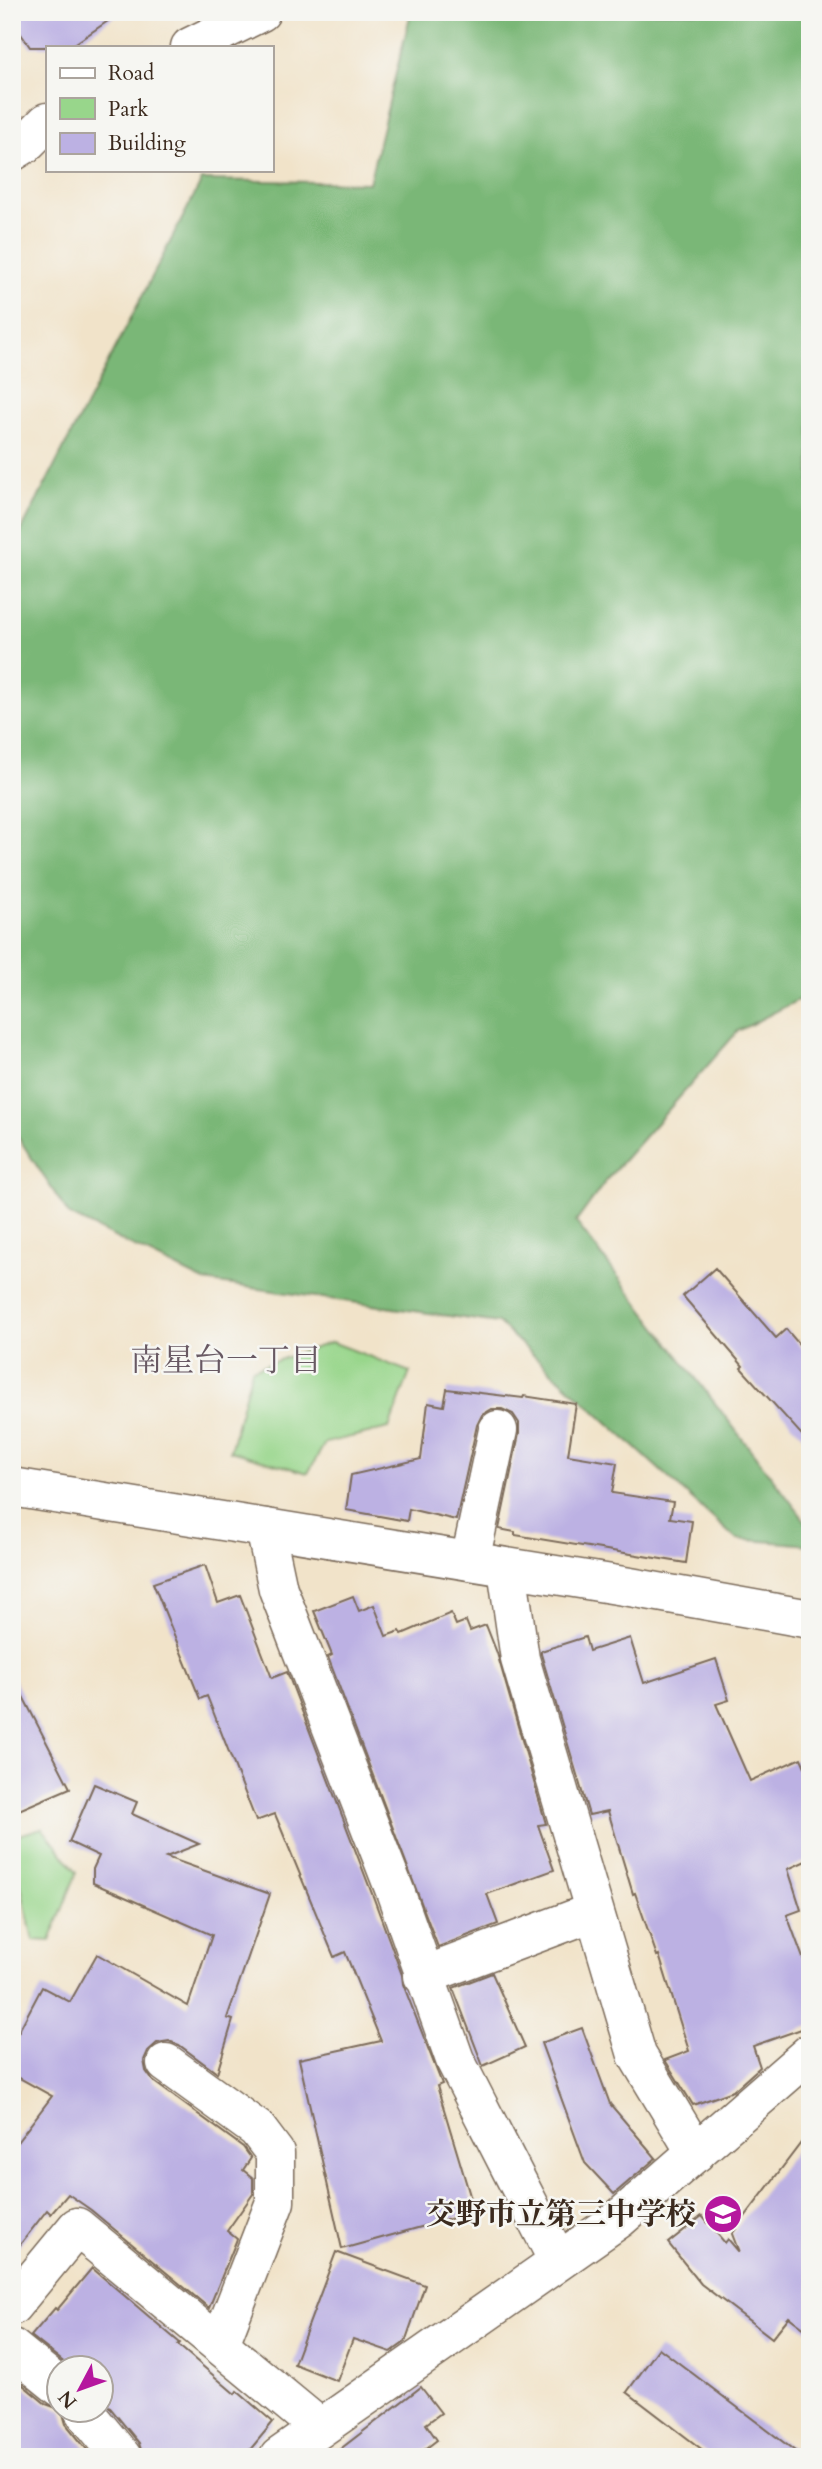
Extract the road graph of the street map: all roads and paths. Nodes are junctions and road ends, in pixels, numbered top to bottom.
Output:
1 (261, 12) edge
2 (192, 46) edge
3 (498, 1430) dead end
4 (12, 1487) edge
5 (265, 1528) junction
6 (489, 1564) junction
7 (810, 1619) edge
8 (593, 1912) junction
9 (424, 1976) junction
10 (810, 2053) edge
11 (166, 2063) dead end
12 (696, 2153) junction
13 (558, 2261) junction
14 (12, 2306) edge
15 (220, 2344) junction
16 (12, 2348) edge
17 (46, 2376) edge
18 (94, 2424) edge
19 (319, 2427) junction
20 (121, 2457) edge
21 (279, 2457) edge

1 - 2 street
3 - 6 street
4 - 5 street
5 - 6 street
5 - 9 street
6 - 7 street
6 - 8 street
8 - 9 street
8 - 12 street
9 - 13 street
10 - 12 street
11 - 15 street
12 - 13 street
13 - 19 street
14 - 15 street
15 - 19 street
16 - 17 street
18 - 20 street
19 - 21 street

